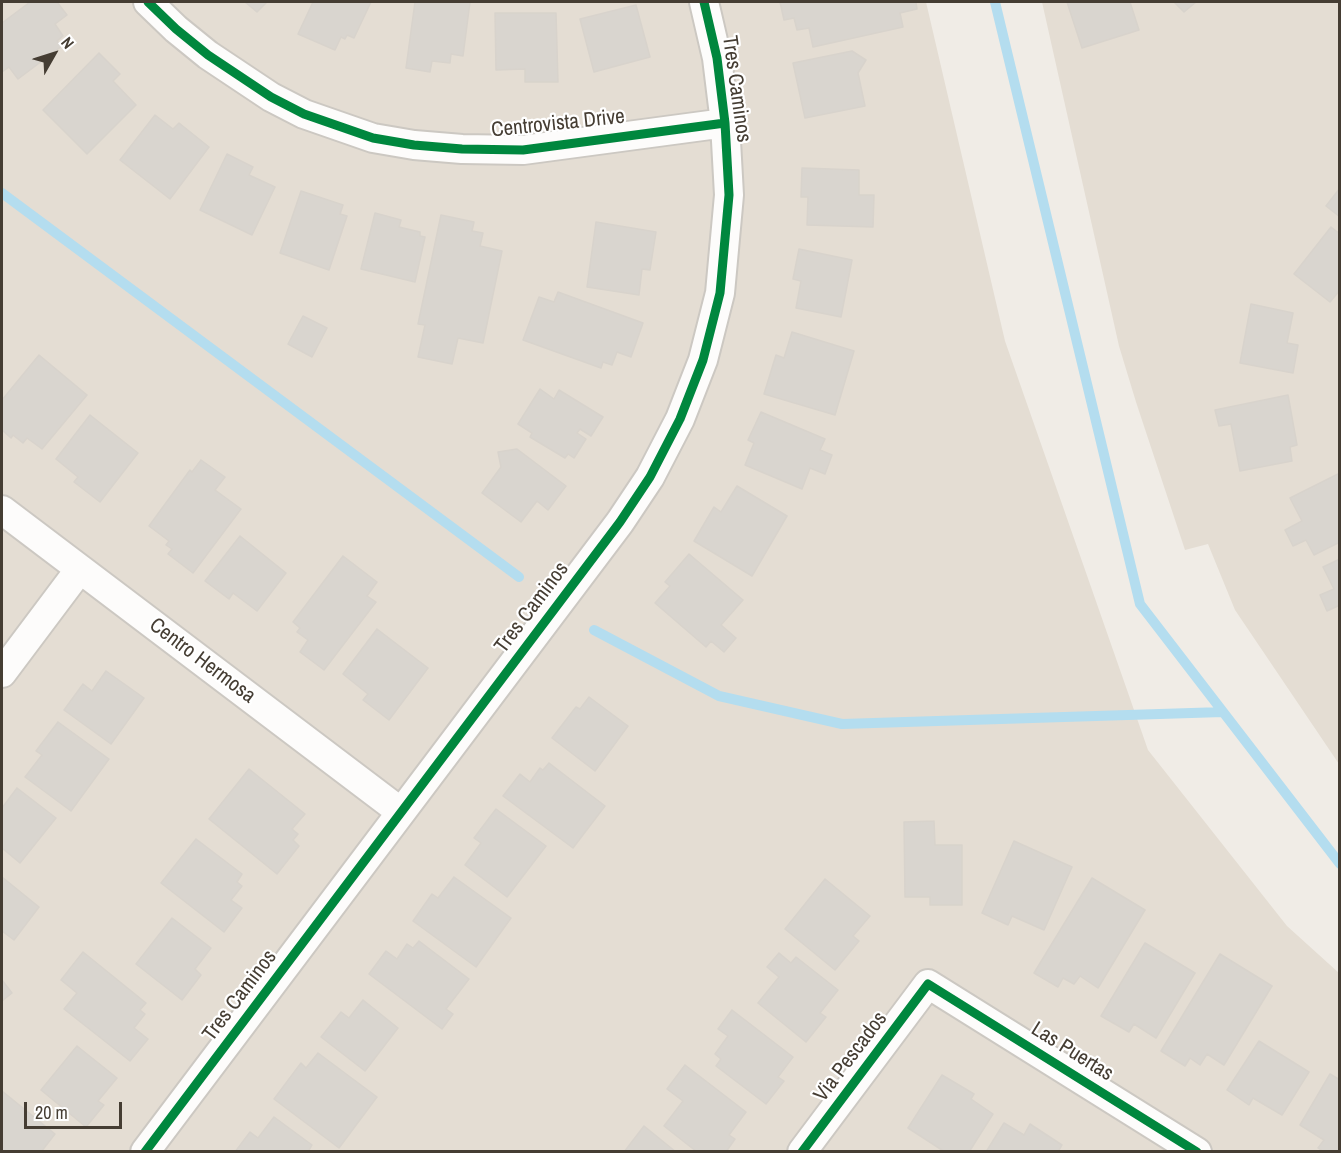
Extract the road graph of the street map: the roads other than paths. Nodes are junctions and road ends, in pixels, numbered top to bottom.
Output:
1 (148, 2) edge
2 (704, 2) edge
3 (725, 123) junction
4 (2, 510) edge
5 (80, 569) junction
6 (2, 673) edge
7 (401, 812) junction
8 (928, 984) joint
9 (145, 1152) edge
10 (802, 1152) edge
11 (1197, 1152) edge

1 - 3 street, Centrovista Drive
2 - 3 street, Tres Caminos
3 - 7 street, Tres Caminos
4 - 5 street, Centro Hermosa
5 - 6 street
5 - 7 street, Centro Hermosa
7 - 9 street, Tres Caminos
8 - 10 street, Via Pescados
8 - 11 street, Las Puertas

